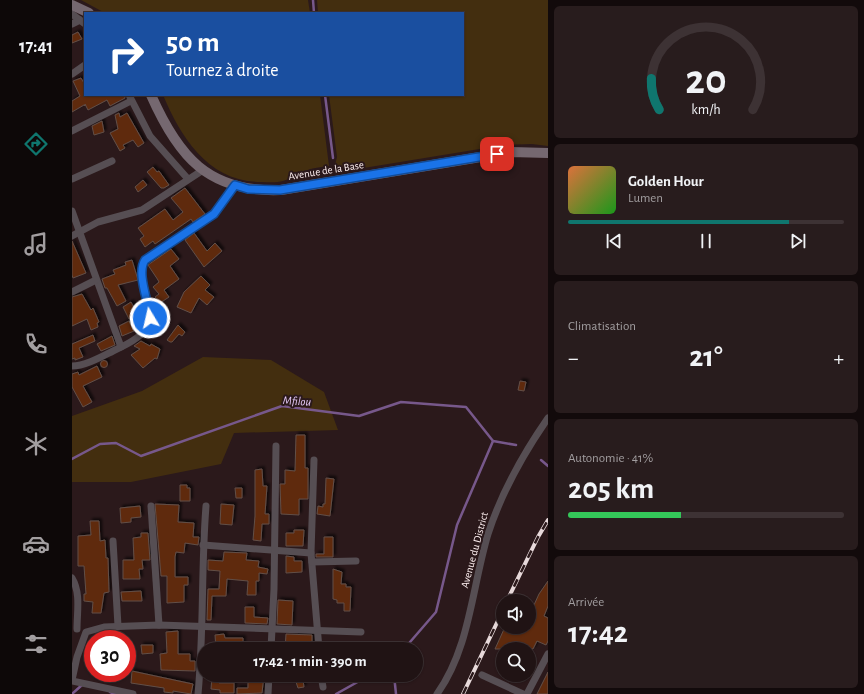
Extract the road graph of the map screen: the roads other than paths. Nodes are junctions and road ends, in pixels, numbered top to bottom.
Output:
1 (72, 5) edge
2 (87, 12) edge
3 (72, 14) edge
4 (83, 22) edge
5 (72, 24) edge
6 (84, 66) edge
7 (72, 74) edge
8 (151, 96) edge
9 (130, 98) edge
10 (72, 131) edge
11 (548, 153) edge
12 (112, 161) dead end
13 (203, 170) junction
14 (72, 179) edge
15 (188, 179) junction
16 (235, 185) junction
17 (72, 211) edge
18 (79, 232) junction
19 (72, 236) edge
20 (96, 280) junction
21 (72, 292) edge
22 (121, 347) junction
23 (72, 366) edge
24 (548, 418) edge
25 (276, 446) dead end
26 (314, 460) dead end
27 (151, 506) dead end
28 (206, 506) dead end
29 (113, 540) dead end
30 (203, 545) junction
31 (275, 551) junction
32 (311, 554) junction
33 (356, 561) dead end
34 (312, 562) junction
35 (72, 578) edge
36 (159, 625) junction
37 (118, 626) junction
38 (202, 626) junction
39 (74, 628) edge
40 (272, 629) junction
41 (91, 630) edge
42 (84, 631) edge
43 (318, 631) junction
44 (362, 632) dead end
45 (84, 638) edge
46 (271, 642) edge
47 (319, 642) edge
48 (548, 654) edge
49 (482, 675) dead end
50 (72, 681) edge
51 (269, 682) edge
52 (322, 682) edge
53 (322, 687) dead end
54 (133, 694) edge
55 (198, 694) edge
56 (268, 694) edge
57 (437, 694) edge
58 (523, 694) edge
59 (528, 694) edge

1 - 2 main road
3 - 4 street
4 - 5 street
6 - 7 street
8 - 13 main road, Avenue de la Base
9 - 10 street
9 - 15 street
11 - 16 main road, Avenue de la Base
12 - 14 street
13 - 15 street
13 - 16 main road, Avenue de la Base
15 - 18 street
16 - 22 street
17 - 18 street
18 - 19 street
18 - 20 street
20 - 21 street
20 - 22 street
22 - 23 street
24 - 57 street, Avenue du District
25 - 31 street
26 - 32 street
27 - 36 street
28 - 30 street
29 - 37 street
30 - 31 street
30 - 38 street
31 - 32 street
31 - 40 street
32 - 34 street
33 - 34 street
34 - 43 street
35 - 39 street
36 - 37 street
36 - 38 street
37 - 41 street
38 - 40 street
38 - 55 street
39 - 42 street
40 - 43 street
40 - 46 street
43 - 44 street
43 - 47 street
45 - 50 street
48 - 59 street
49 - 58 street
50 - 54 street
51 - 56 street
52 - 53 street

